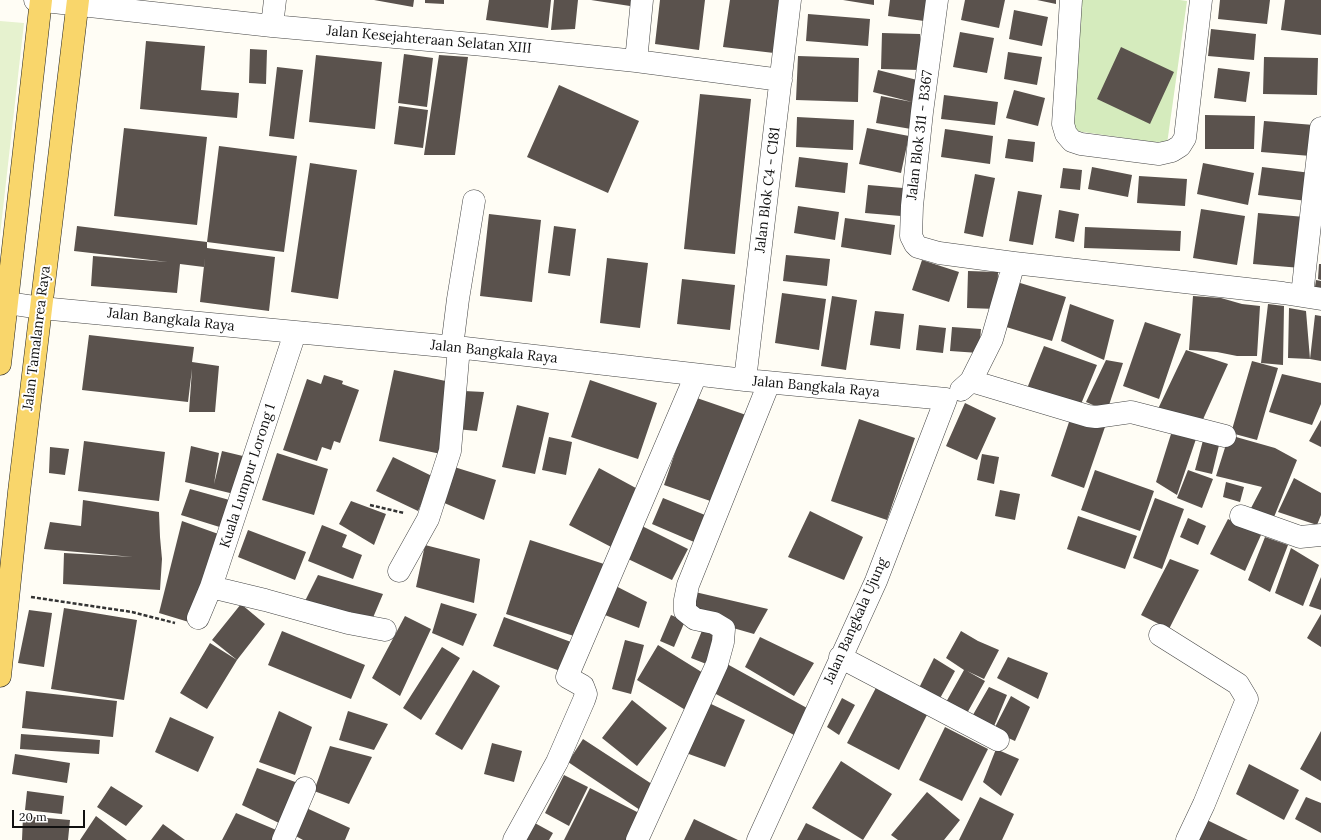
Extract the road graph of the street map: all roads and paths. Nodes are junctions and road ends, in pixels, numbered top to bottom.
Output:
1 (39, 0) edge
2 (275, 0) edge
3 (642, 0) edge
4 (790, 0) edge
5 (937, 0) edge
6 (1071, 0) edge
7 (1201, 0) edge
8 (77, 3) edge
9 (272, 26) junction
10 (636, 61) junction
11 (781, 80) junction
12 (1321, 128) edge
13 (474, 201) dead end
14 (1014, 263) junction
15 (1311, 297) edge
16 (3, 302) edge
17 (41, 308) junction
18 (295, 332) junction
19 (456, 347) junction
20 (0, 364) edge
21 (696, 375) junction
22 (745, 380) junction
23 (971, 381) junction
24 (769, 383) junction
25 (946, 399) junction
26 (1225, 436) dead end
27 (370, 505) dead end
28 (1242, 516) dead end
29 (428, 519) junction
30 (1321, 535) edge
31 (399, 572) dead end
32 (211, 587) junction
33 (9, 594) junction
34 (198, 618) joint
35 (385, 630) dead end
36 (1160, 635) dead end
37 (840, 657) junction
38 (0, 676) edge
39 (998, 740) dead end
40 (305, 788) dead end
41 (283, 840) edge
42 (514, 840) edge
43 (638, 840) edge
44 (758, 840) edge
45 (1186, 840) edge

1 - 8 street, Jalan Kesejahteraan Selatan XIII
1 - 16 main road
2 - 9 street
3 - 10 street
4 - 11 street, Jalan Blok C4 - C181
5 - 14 street, Jalan Blok 311 - B367
6 - 7 street
8 - 9 street, Jalan Kesejahteraan Selatan XIII
8 - 17 main road, Jalan Tamalanrea Raya
9 - 10 street, Jalan Kesejahteraan Selatan XIII
10 - 11 street, Jalan Kesejahteraan Selatan XIII
11 - 22 street, Jalan Blok C4 - C181
12 - 15 street
13 - 19 street
14 - 15 street
14 - 23 street
16 - 17 street, Jalan Bangkala Raya
16 - 20 main road
17 - 18 street, Jalan Bangkala Raya
17 - 33 main road, Jalan Tamalanrea Raya
18 - 19 street, Jalan Bangkala Raya
18 - 32 street, Kuala Lumpur Lorong 1
19 - 21 street, Jalan Bangkala Raya
19 - 29 street
21 - 22 street, Jalan Bangkala Raya
21 - 42 street
22 - 24 street, Jalan Bangkala Raya
23 - 25 street
23 - 26 street
24 - 25 street, Jalan Bangkala Raya
24 - 43 street
25 - 37 street, Jalan Bangkala Ujung
27 - 29 path
28 - 30 street
29 - 31 street
32 - 34 street, Kuala Lumpur Lorong 1
32 - 35 street
33 - 34 path
33 - 38 main road, Jalan Tamalanrea Raya
36 - 45 street
37 - 39 street
37 - 44 street, Jalan Bangkala Ujung
40 - 41 street

